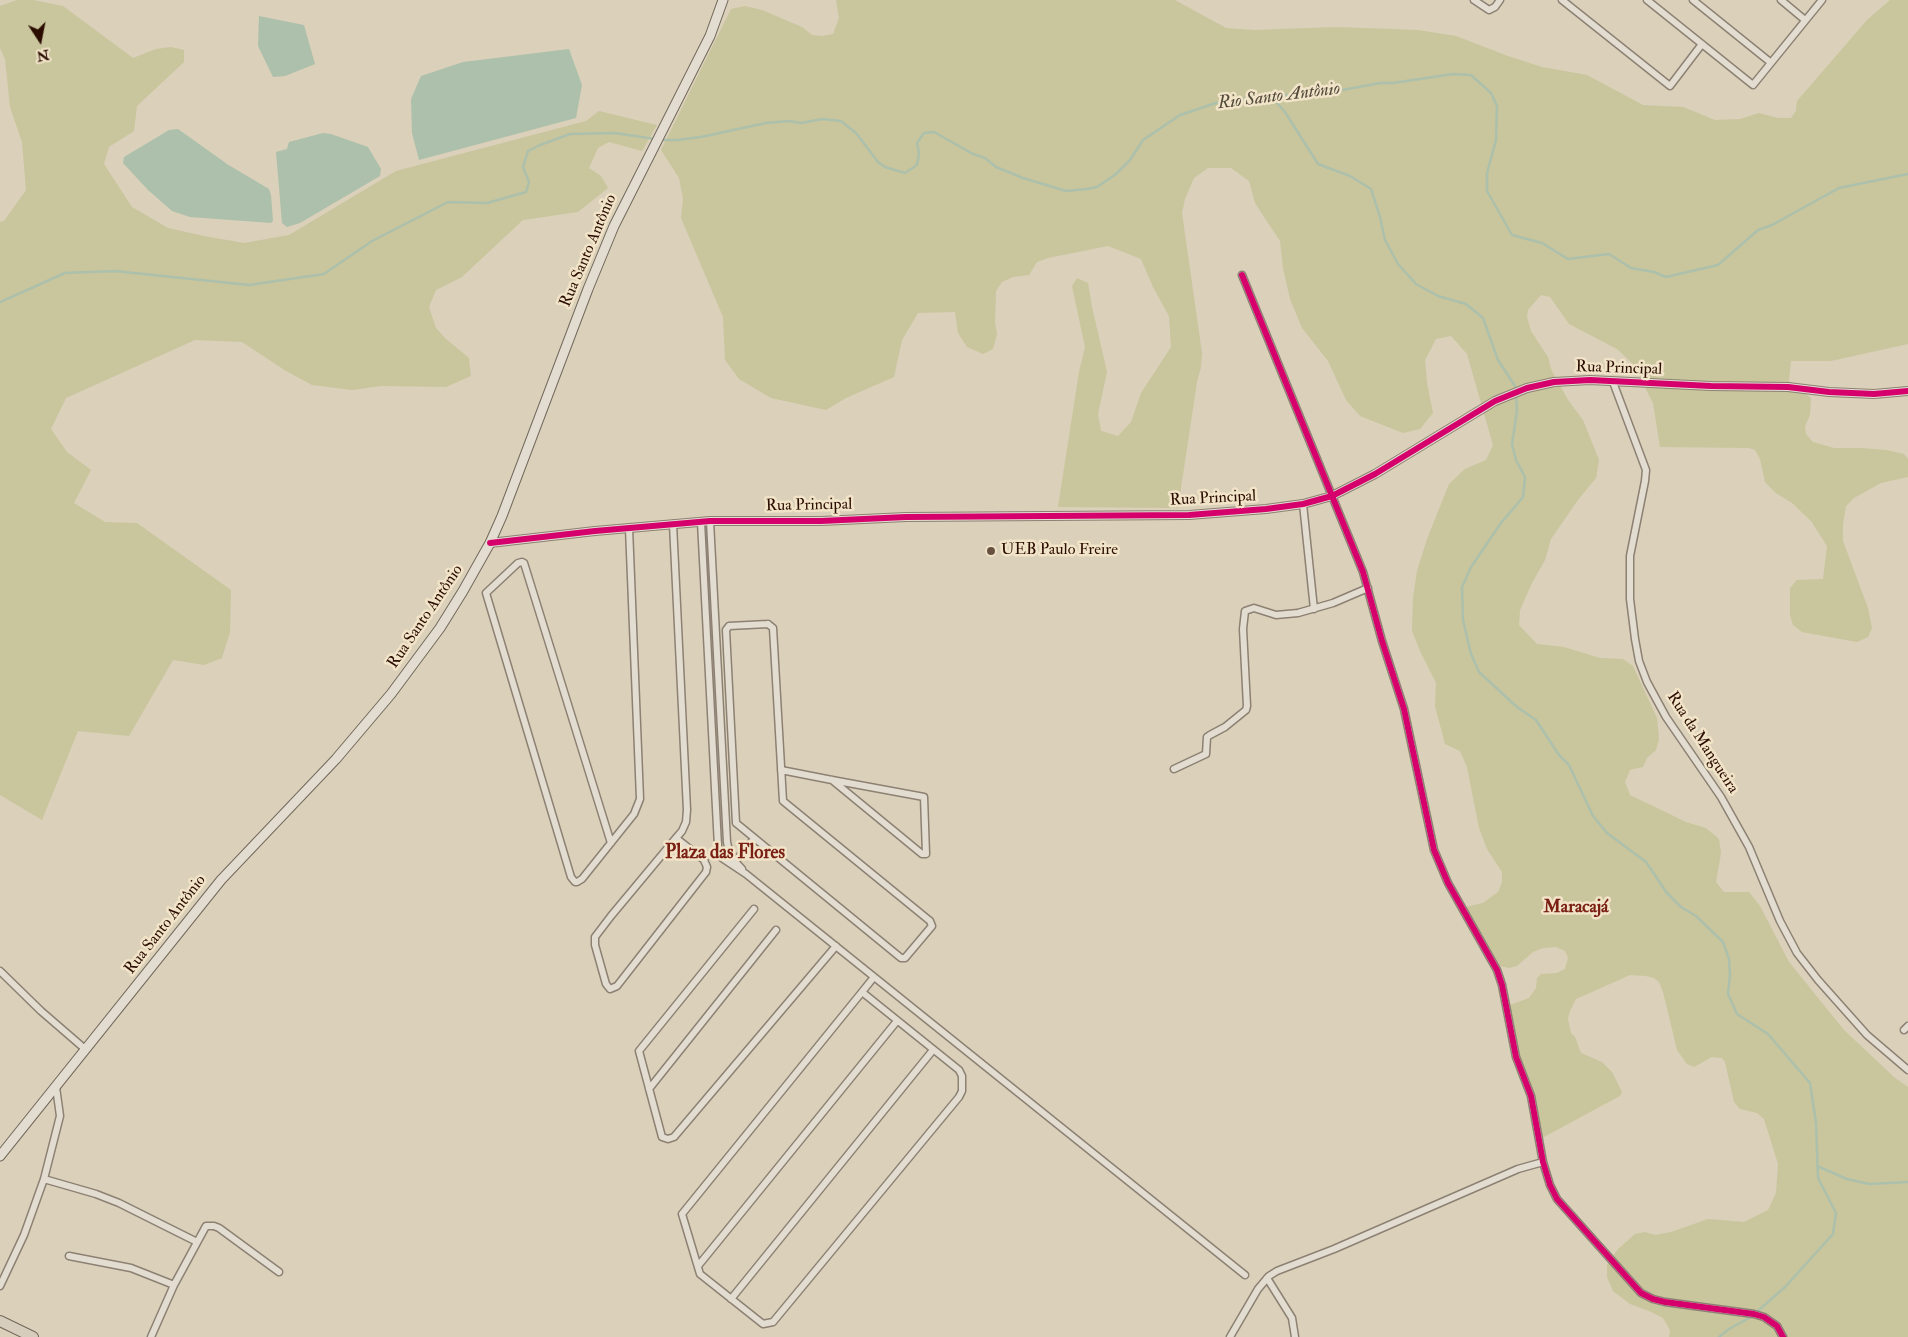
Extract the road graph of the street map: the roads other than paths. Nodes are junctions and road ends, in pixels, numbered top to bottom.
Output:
1 (723, 0) edge
2 (1474, 0) edge
3 (1500, 0) edge
4 (1562, 0) edge
5 (1647, 0) edge
6 (1693, 0) edge
7 (1781, 0) edge
8 (1822, 0) edge
9 (1806, 20) junction
10 (1702, 44) junction
11 (1770, 62) junction
12 (1242, 275) dead end
13 (1613, 382) junction
14 (1908, 391) edge
15 (1332, 496) junction
16 (1303, 504) junction
17 (710, 521) junction
18 (701, 522) junction
19 (673, 524) junction
20 (629, 528) junction
21 (490, 543) junction
22 (1368, 588) junction
23 (1314, 609) junction
24 (1174, 769) dead end
25 (781, 770) junction
26 (832, 780) junction
27 (676, 838) junction
28 (754, 839) junction
29 (611, 842) junction
30 (733, 863) junction
31 (754, 908) dead end
32 (776, 930) dead end
33 (836, 946) junction
34 (0, 970) edge
35 (874, 977) junction
36 (862, 992) junction
37 (897, 1020) junction
38 (85, 1049) junction
39 (934, 1050) junction
40 (1908, 1070) edge
41 (56, 1087) junction
42 (649, 1090) junction
43 (0, 1156) edge
44 (1543, 1162) junction
45 (44, 1179) junction
46 (197, 1242) junction
47 (69, 1256) dead end
48 (698, 1266) junction
49 (279, 1272) dead end
50 (1245, 1275) dead end
51 (1267, 1278) junction
52 (174, 1285) junction
53 (0, 1286) edge
54 (731, 1299) junction
55 (0, 1321) edge
56 (33, 1337) edge
57 (151, 1337) edge
58 (1230, 1337) edge
59 (1295, 1337) edge
60 (1783, 1337) edge

1 - 21 main road, Rua Santo Antônio
2 - 3 street
4 - 10 street
5 - 10 street
6 - 11 street
7 - 9 street
8 - 9 street
9 - 11 street
10 - 11 street
12 - 15 street
13 - 14 street, Rua Principal
13 - 15 street, Rua Principal
13 - 40 street, Rua da Mangueira
15 - 16 street, Rua Principal
15 - 22 street
16 - 17 street, Rua Principal
16 - 23 street
17 - 18 street, Rua Principal
17 - 30 street
18 - 19 street, Rua Principal
18 - 30 street
19 - 20 street, Rua Principal
19 - 27 street
20 - 21 street, Rua Principal
20 - 29 street
21 - 38 main road, Rua Santo Antônio
22 - 23 street
22 - 44 street
23 - 24 street
25 - 26 street
25 - 28 street
25 - 28 street
26 - 26 street
27 - 27 street
28 - 30 street
29 - 29 street
30 - 33 street
31 - 42 street
32 - 42 street
33 - 35 street
33 - 42 street
34 - 38 street
35 - 36 street
35 - 50 street
36 - 37 street
36 - 48 street
37 - 39 street
37 - 48 street
38 - 41 main road, Rua Santo Antônio
39 - 54 street
39 - 54 street
41 - 43 main road, Rua Santo Antônio
41 - 45 street
44 - 51 street
44 - 60 street
45 - 46 street
45 - 53 street
46 - 49 street
46 - 52 street
47 - 52 street
48 - 54 street
51 - 58 street
51 - 59 street
52 - 57 street
55 - 56 main road

